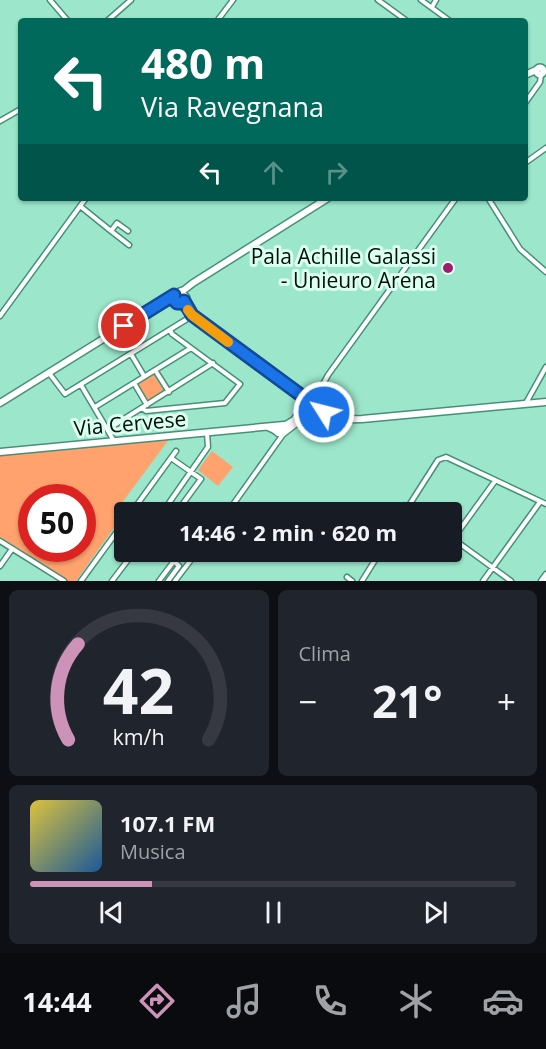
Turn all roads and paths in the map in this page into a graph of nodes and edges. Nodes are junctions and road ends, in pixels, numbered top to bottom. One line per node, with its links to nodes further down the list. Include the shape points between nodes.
1 (50, 0): 8 (street)
2 (131, 0): 9 (street)
3 (233, 0): 10 (street)
4 (378, 0): 11 (street)
5 (421, 0): 7 (street)
6 (436, 0): 7 (street)
7 (432, 7): 12 (street)
8 (65, 18)
9 (110, 18)
10 (220, 18)
11 (403, 18)
12 (445, 18)
13 (539, 72): 14 (street)
14 (528, 96)
15 (18, 110): 16 (street)
16 (0, 121)
17 (546, 148): 18 (street)
18 (528, 161)
19 (84, 201): 23 (street)
20 (323, 201): 28 (main road)
21 (454, 201): 42 (street)
22 (491, 201): 27 (street, via 520,249)
23 (80, 206): 24 (street); 32 (street)
24 (111, 231): 25 (street, via 117,223); 26 (street)
25 (128, 231)
26 (129, 245)
27 (546, 272)
28 (198, 280): 29 (main road); 30 (main road)
29 (176, 298): 30 (main road); 30 (main road, via 181,303); 31 (street); 39 (main road, via 164,300)
30 (185, 299): 31 (street)
31 (191, 315): 33 (street); 47 (street)
32 (0, 316)
33 (170, 330): 34 (street); 35 (street)
34 (191, 348): 36 (street); 38 (street)
35 (130, 354): 40 (street); 43 (street)
36 (213, 363): 44 (street); 52 (street, via 240,384 225,403 146,411)
37 (546, 367): 48 (street)
38 (155, 370): 40 (street); 44 (street)
39 (49, 372): 43 (street, via 63,394); 46 (main road)
40 (145, 377): 41 (street)
41 (134, 383): 49 (street); 51 (street)
42 (323, 383): 47 (street); 50 (street)
43 (81, 385): 51 (street)
44 (169, 392): 49 (street)
45 (546, 402): 48 (main road)
46 (0, 403)
47 (309, 404): 50 (main road); 54 (main road, via 305,416); 57 (main road)
48 (526, 404): 53 (main road)
49 (147, 405): 52 (street)
50 (322, 406): 53 (main road, via 329,414); 55 (main road)
51 (95, 407): 61 (street)
52 (142, 408): 56 (street)
53 (347, 419): 55 (main road)
54 (309, 420): 55 (main road); 60 (main road)
55 (319, 420)
56 (116, 424): 61 (street); 61 (street)
57 (284, 425): 58 (main road, Via Cervese); 60 (main road, via 279,429)
58 (263, 427): 59 (main road, Via Cervese); 60 (main road, Via Cervese)
59 (207, 433): 61 (main road, Via Cervese); 65 (street, via 208,447)
60 (282, 433): 70 (street)
61 (111, 436): 63 (main road, Via Cervese)
62 (176, 450): 64 (street)
63 (0, 452)
64 (171, 458): 65 (street); 67 (street)
65 (192, 472): 68 (street); 69 (street, via 201,479)
66 (495, 481): 71 (street, via 446,457 438,460); 72 (street); 74 (street)
67 (139, 502)
68 (170, 502)
69 (184, 502)
70 (235, 502)
71 (411, 502)
72 (540, 502): 73 (street); 84 (street)
73 (546, 504)
74 (462, 525)
75 (114, 536): 88 (street)
76 (0, 541): 78 (street)
77 (462, 545): 84 (street)
78 (12, 549): 82 (street); 87 (street)
79 (126, 562): 89 (street)
80 (186, 562): 83 (street)
81 (374, 562): 94 (street)
82 (0, 566)
83 (181, 567): 90 (street, via 174,561); 91 (street); 92 (street)
84 (492, 567): 95 (street); 96 (street)
85 (546, 574): 97 (street)
86 (347, 577): 93 (street)
87 (64, 581)
88 (81, 581)
89 (112, 581)
90 (159, 581)
91 (168, 581)
92 (175, 581)
93 (352, 581)
94 (362, 581)
95 (483, 581)
96 (511, 581)
97 (541, 581)

